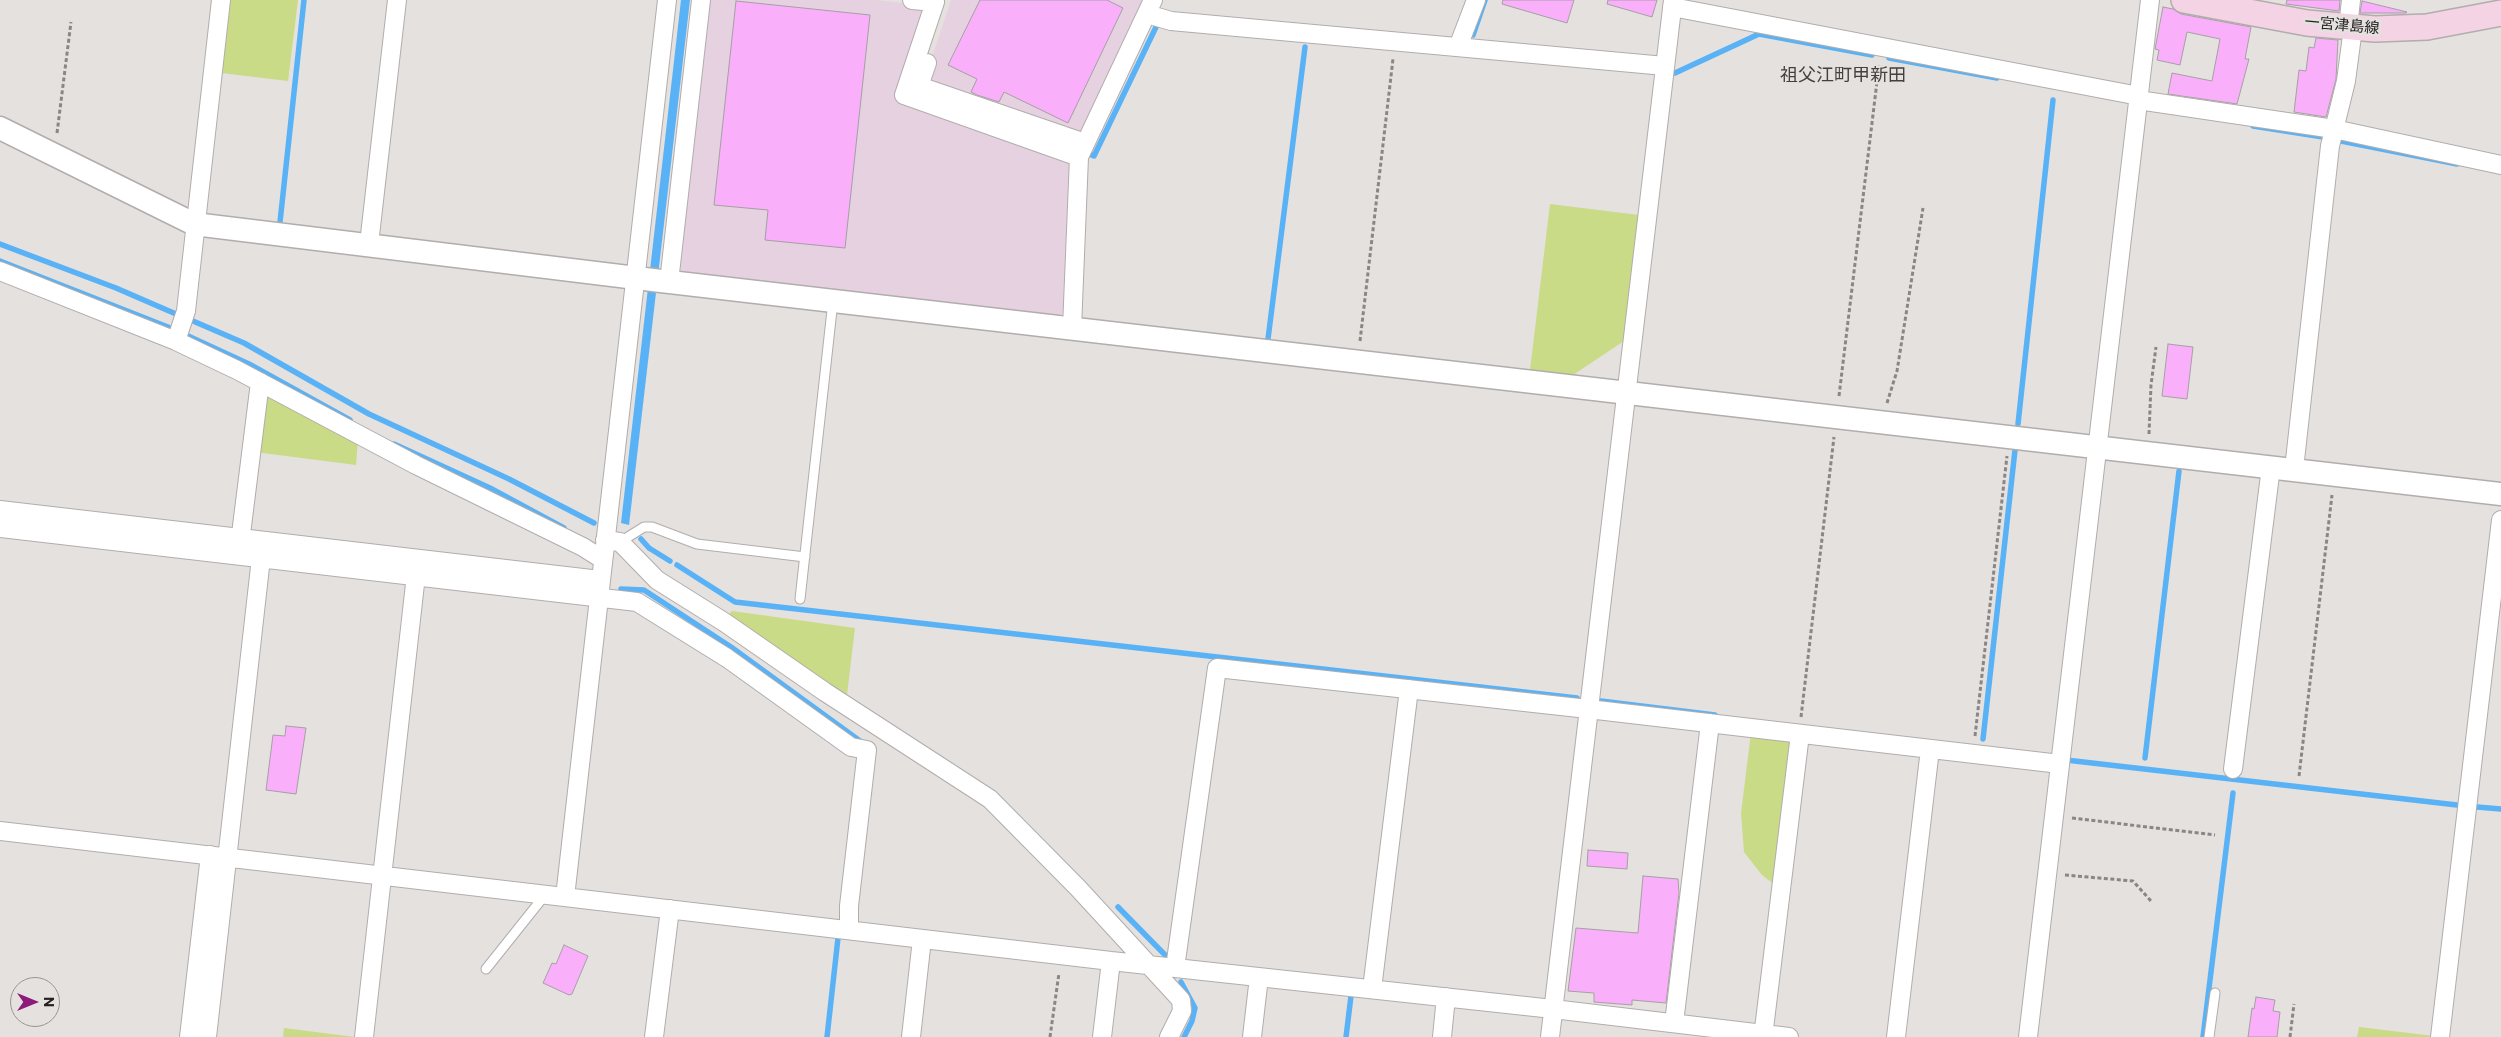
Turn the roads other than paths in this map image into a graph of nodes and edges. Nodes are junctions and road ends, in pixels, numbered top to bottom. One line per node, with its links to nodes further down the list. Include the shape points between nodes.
1 (221, 0): 22 (street)
2 (397, 0): 23 (street)
3 (668, 0): 25 (street)
4 (701, 0): 25 (street)
5 (912, 0): 20 (street, via 935,2 904,95)
6 (948, 0): 20 (street, via 920,86)
7 (1476, 0): 15 (street)
8 (2150, 0): 17 (street)
9 (2184, 0): 14 (main road, 一宮津島線)
10 (2351, 0): 14 (street)
11 (1672, 3): 16 (street); 17 (street)
12 (1150, 7): 15 (street, via 1171,21); 20 (street)
13 (2501, 13): 14 (main road, 一宮津島線, via 2427,27)
14 (2351, 28): 19 (street, via 2346,81)
15 (1458, 47): 16 (street)
16 (1665, 66): 30 (street)
17 (2138, 98): 19 (street); 31 (street)
18 (0, 128): 22 (street)
19 (2334, 129): 21 (street); 33 (street)
20 (1082, 150): 27 (street)
21 (2501, 165)
22 (194, 224): 23 (street); 28 (street, via 186,311)
23 (369, 244): 25 (street)
24 (0, 271): 28 (street)
25 (652, 280): 26 (street); 38 (street)
26 (833, 300): 27 (street); 40 (lane)
27 (1072, 328): 30 (street)
28 (176, 341): 29 (street)
29 (260, 382): 39 (street); 42 (street)
30 (1625, 392): 31 (street); 47 (street)
31 (2097, 446): 32 (street); 51 (street)
32 (2272, 467): 33 (street); 52 (street)
33 (2294, 469): 34 (street)
34 (2501, 494)
35 (0, 510): 39 (street)
36 (2501, 520): 86 (street)
37 (0, 528): 39 (street)
38 (612, 541): 40 (lane, via 644,527 652,527 697,544); 42 (street); 62 (street, via 656,580 990,799)
39 (239, 547): 41 (street); 44 (street)
40 (805, 557): 45 (lane)
41 (261, 558): 43 (street); 54 (street)
42 (602, 559): 44 (street)
43 (416, 575): 44 (street); 55 (street)
44 (599, 588): 57 (street); 59 (street, via 637,602 727,658 851,747 866,750)
45 (800, 599)
46 (1410, 689): 47 (street); 63 (street, via 1217,668); 66 (street)
47 (1588, 709): 48 (street); 69 (street)
48 (1710, 723): 49 (street); 70 (street)
49 (1800, 727): 50 (street); 71 (street)
50 (1930, 749): 51 (street); 83 (street)
51 (2060, 764): 84 (street)
52 (2233, 768)
53 (0, 831): 54 (street)
54 (219, 856): 55 (street); 72 (street); 73 (street)
55 (381, 875): 56 (street); 74 (street)
56 (545, 894): 57 (street); 64 (lane)
57 (565, 897): 58 (street)
58 (670, 909): 59 (street); 75 (street)
59 (849, 930): 60 (street)
60 (922, 939): 61 (street); 76 (street)
61 (1111, 961): 62 (street); 77 (street)
62 (1150, 965): 63 (street); 78 (street, via 1181,1000 1182,1011)
63 (1175, 968): 65 (street)
64 (486, 969)
65 (1260, 977): 66 (street); 79 (street)
66 (1372, 989): 68 (street)
67 (2215, 993): 85 (lane)
68 (1446, 997): 69 (street); 80 (street)
69 (1553, 1009): 70 (street); 81 (street)
70 (1674, 1023): 71 (street)
71 (1763, 1036): 82 (street)
72 (189, 1037)
73 (207, 1037)
74 (364, 1037)
75 (654, 1037)
76 (911, 1037)
77 (1102, 1037)
78 (1169, 1037)
79 (1252, 1037)
80 (1442, 1037)
81 (1550, 1037)
82 (1789, 1037)
83 (1896, 1037)
84 (2028, 1037)
85 (2209, 1037)
86 (2440, 1037)

